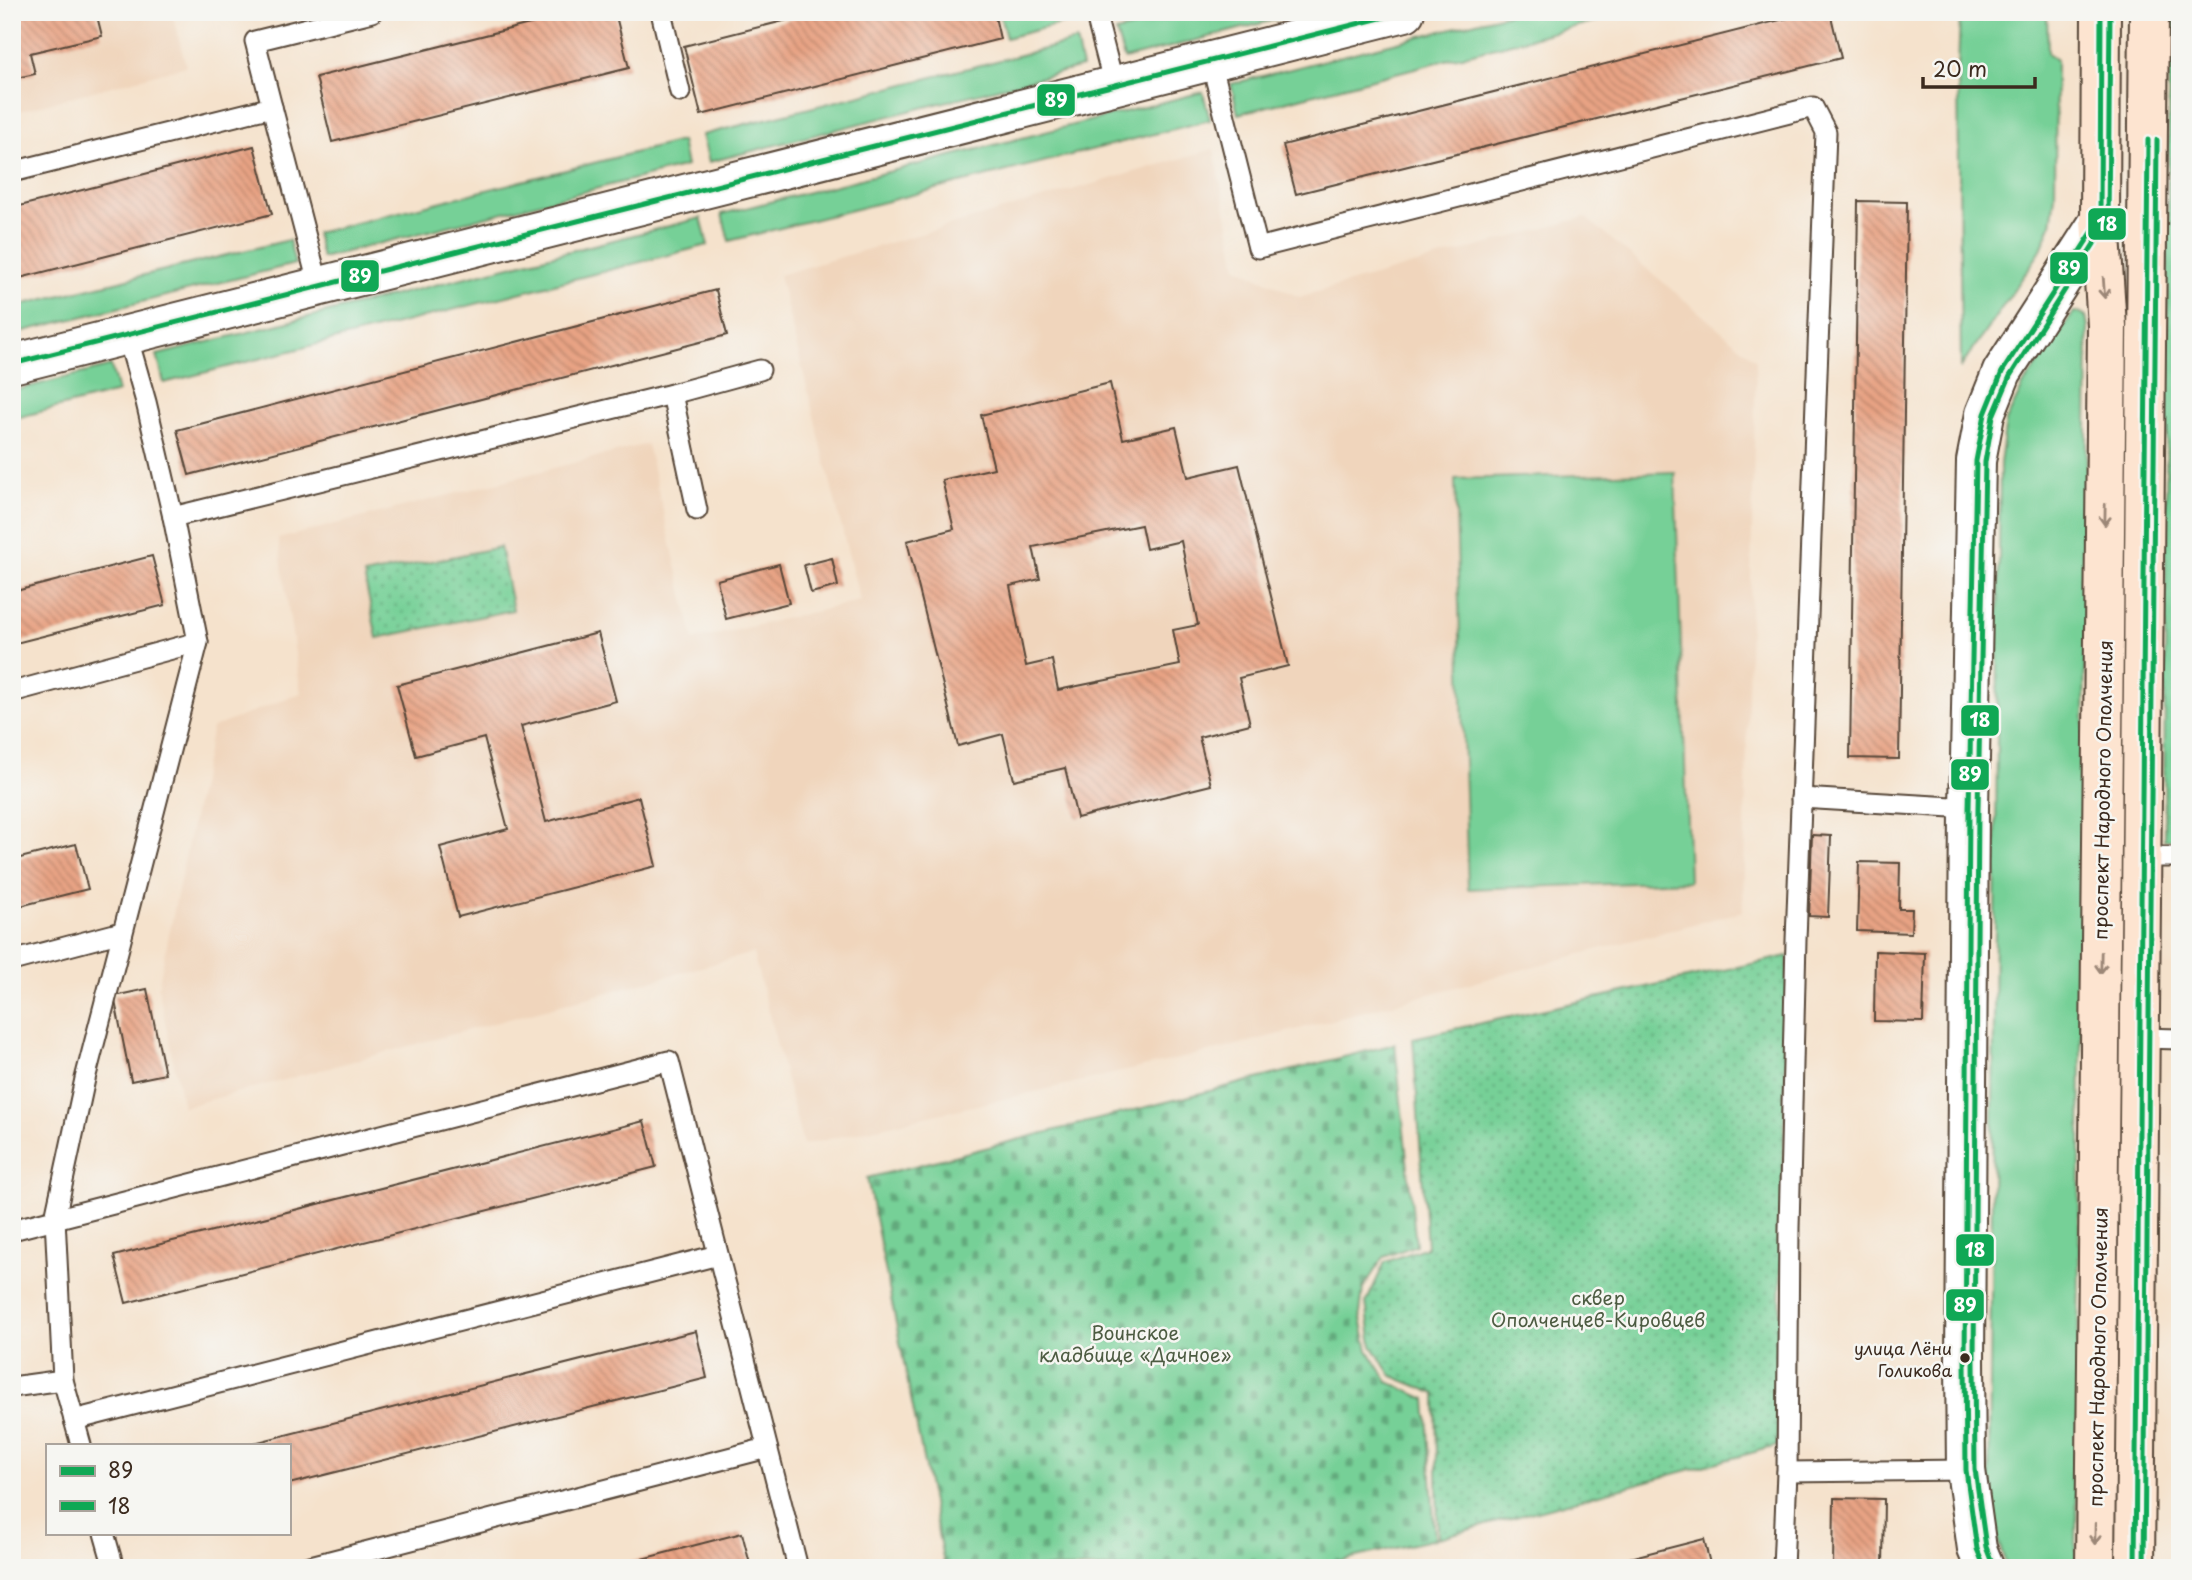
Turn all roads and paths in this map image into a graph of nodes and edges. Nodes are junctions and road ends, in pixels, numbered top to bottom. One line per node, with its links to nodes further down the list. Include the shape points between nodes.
1 (372, 12): 10 (lane, via 255,41)
2 (661, 12): 9 (lane)
3 (1095, 12): 8 (lane)
4 (1405, 12): 7 (street)
5 (2101, 12): 12 (main road, проспект Народного Ополчения)
6 (2149, 12): 24 (main road, проспект Народного Ополчения)
7 (1211, 61): 8 (street); 22 (lane, via 1258,248 1813,107 1826,132)
8 (1114, 85): 13 (street)
9 (680, 92)
10 (272, 107): 11 (lane); 13 (lane)
11 (12, 172)
12 (2100, 220): 23 (street, via 2002,372 1984,414 1976,461); 46 (main road, проспект Народного Ополчения, one-way to 46, via 2107,326)
13 (319, 287): 14 (street)
14 (127, 335): 15 (street); 19 (lane)
15 (12, 364)
16 (760, 370): 17 (lane)
17 (672, 394): 18 (lane); 19 (lane)
18 (697, 510)
19 (173, 517): 20 (lane)
20 (198, 642): 21 (lane); 26 (lane)
21 (12, 692)
22 (1801, 798): 23 (lane); 39 (lane)
23 (1969, 808): 38 (street)
24 (2141, 857): 25 (lane); 28 (main road, проспект Народного Ополчения)
25 (2180, 857)
26 (122, 932): 27 (lane); 30 (lane)
27 (12, 961)
28 (2140, 1038): 29 (lane); 47 (main road, проспект Народного Ополчения)
29 (2180, 1039)
30 (55, 1218): 31 (lane); 32 (lane, via 669,1061); 33 (lane)
31 (12, 1230)
32 (718, 1255): 35 (lane); 37 (lane)
33 (63, 1380): 34 (lane); 35 (lane)
34 (12, 1387)
35 (74, 1420): 36 (lane)
36 (81, 1444)
37 (767, 1448): 42 (lane); 43 (lane)
38 (1966, 1470): 39 (lane); 45 (street, via 1977,1549)
39 (1787, 1472): 44 (lane)
40 (104, 1534): 41 (lane)
41 (114, 1568)
42 (303, 1568)
43 (798, 1568)
44 (1783, 1568)
45 (1985, 1568)
46 (2095, 1568)
47 (2134, 1568)

